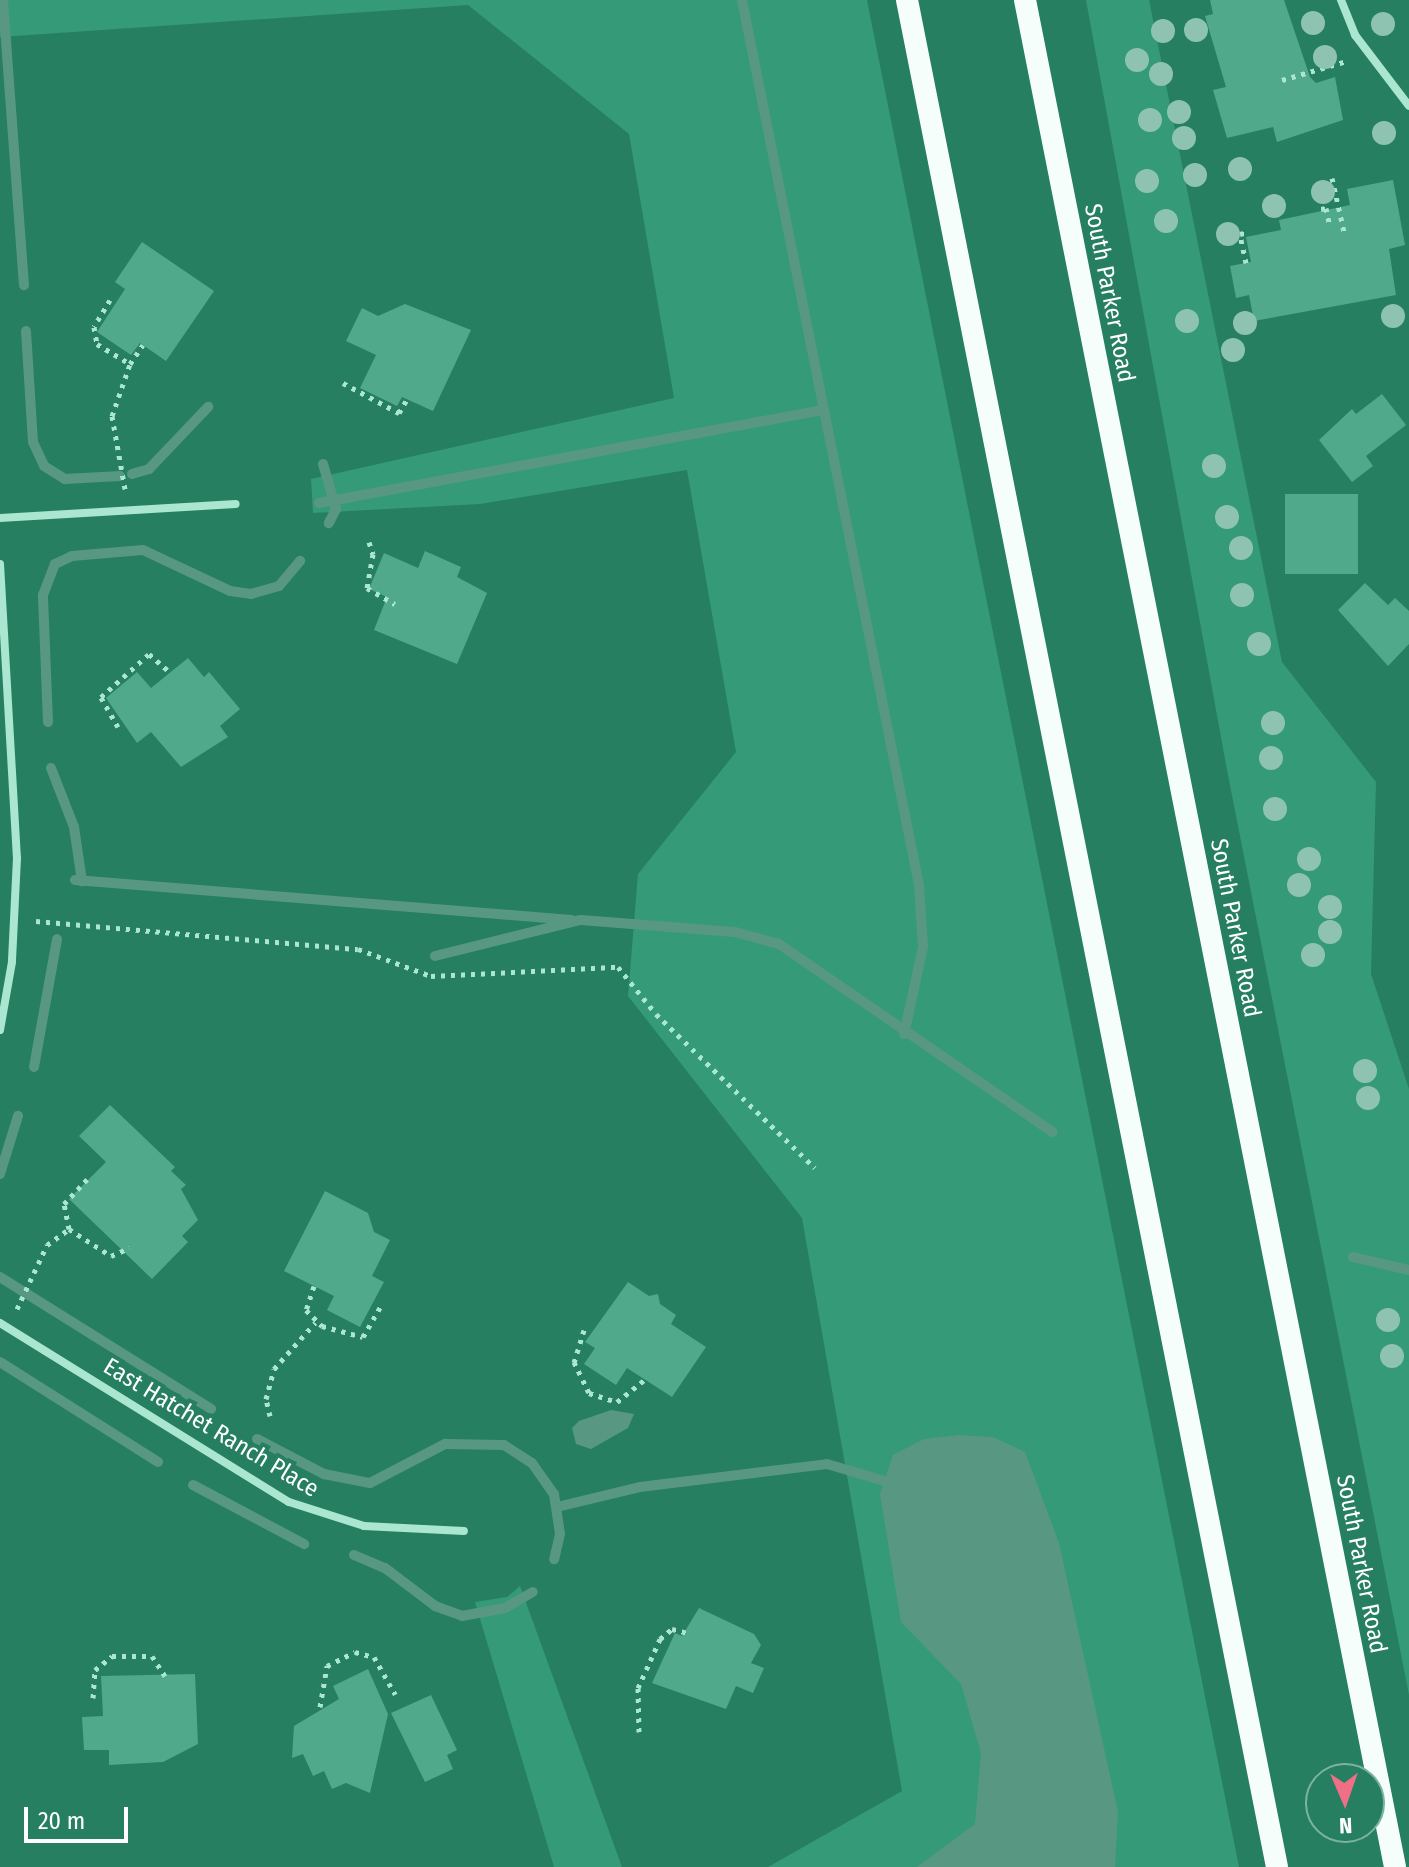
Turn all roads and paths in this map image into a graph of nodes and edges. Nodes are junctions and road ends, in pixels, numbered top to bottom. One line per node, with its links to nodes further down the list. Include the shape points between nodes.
1 (907, 0): 46 (highway)
2 (1025, 0): 47 (highway, South Parker Road)
3 (1341, 0): 6 (street, via 1355,35)
4 (1347, 61): 5 (path)
5 (1282, 80)
6 (1409, 106)
7 (1332, 178): 11 (path)
8 (1321, 209): 9 (path, via 1326,208)
9 (1330, 227)
10 (1248, 232): 12 (path, via 1240,234)
11 (1345, 236)
12 (1246, 263)
13 (110, 300): 15 (path, via 93,336)
14 (143, 345): 15 (path)
15 (130, 364): 19 (path, via 112,416)
16 (343, 383): 17 (path, via 399,413)
17 (407, 399)
18 (236, 504): 19 (street)
19 (127, 510): 20 (street)
20 (0, 518)
21 (369, 542): 23 (path, via 373,554 367,588)
22 (0, 564): 27 (street, via 17,858 12,962)
23 (395, 604)
24 (170, 672): 25 (path, via 149,654 101,697)
25 (118, 727)
26 (35, 921): 28 (path, via 358,949 431,976 618,967 656,1014)
27 (0, 1030)
28 (815, 1168)
29 (87, 1179): 30 (path, via 64,1204)
30 (69, 1229): 31 (path, via 111,1256); 35 (path, via 39,1258)
31 (129, 1248)
32 (314, 1286): 34 (path, via 306,1310)
33 (380, 1308): 34 (path, via 363,1337)
34 (315, 1323): 38 (path, via 302,1344 274,1369 266,1399)
35 (3, 1325): 39 (street, East Hatchet Ranch Place, via 289,1502 364,1526)
36 (584, 1330): 37 (path, via 574,1362 589,1393 617,1402)
37 (645, 1379)
38 (270, 1416)
39 (464, 1531)
40 (688, 1633): 45 (path, via 672,1629 660,1639 638,1688)
41 (165, 1676): 43 (path, via 152,1656 112,1656 95,1670)
42 (395, 1694): 44 (path, via 374,1657 355,1652 327,1666)
43 (93, 1698)
44 (320, 1707)
45 (639, 1732)
46 (1277, 1867)
47 (1395, 1867)

